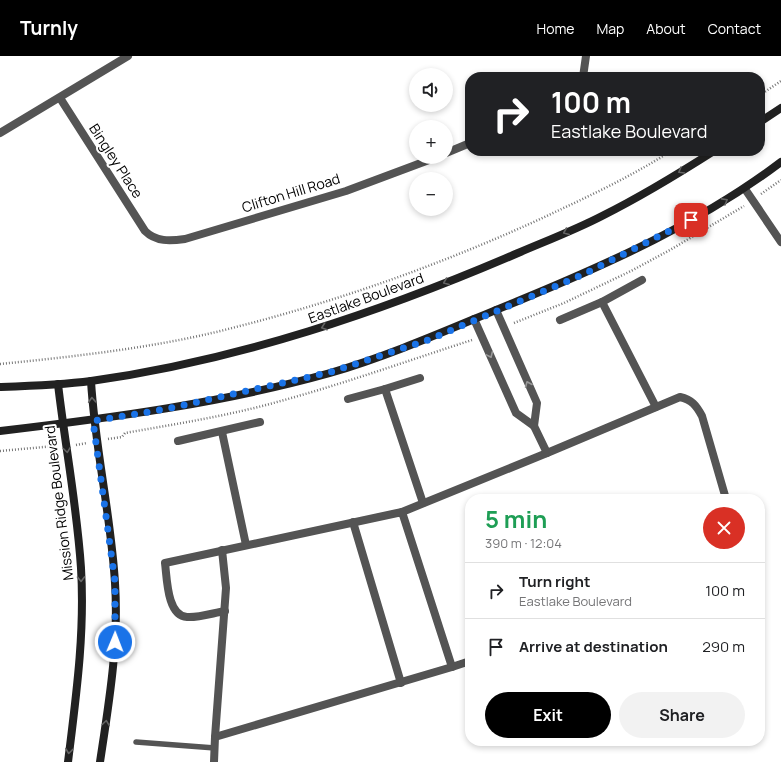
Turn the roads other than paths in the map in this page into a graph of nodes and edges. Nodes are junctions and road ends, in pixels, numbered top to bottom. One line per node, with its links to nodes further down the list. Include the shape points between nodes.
1 (128, 56): 4 (street)
2 (586, 56): 3 (street)
3 (584, 72)
4 (60, 98): 7 (street); 14 (street, Bingley Place)
5 (781, 108): 6 (main road)
6 (765, 119)
7 (0, 133)
8 (465, 145): 9 (street)
9 (453, 150)
10 (705, 156): 22 (main road, Eastlake Boulevard, one-way to 22, via 602,216 391,304 313,331 246,349)
11 (781, 162): 13 (main road)
12 (418, 164): 14 (street, Clifton Hill Road, via 346,191 185,239 167,240)
13 (745, 189): 15 (street); 18 (main road, one-way to 13, via 582,275 664,235)
14 (151, 237)
15 (781, 242)
16 (642, 280): 17 (street)
17 (602, 302): 20 (street); 27 (street)
18 (496, 310): 19 (main road); 31 (street, one-way to 18, via 537,403)
19 (474, 319): 28 (main road, via 428,340 331,372 166,409); 31 (street, one-way to 31, via 516,412)
20 (560, 320)
21 (420, 378): 25 (street)
22 (91, 381): 23 (main road, Eastlake Boulevard); 28 (main road, one-way to 22)
23 (58, 384): 24 (main road, Eastlake Boulevard); 30 (main road, Mission Ridge Boulevard)
24 (0, 387)
25 (385, 389): 26 (street); 37 (street)
26 (348, 399)
27 (656, 406): 35 (street); 36 (street, via 680,397 689,399 696,406 702,416)
28 (93, 421): 30 (main road); 50 (main road, one-way to 28, via 115,657 116,613 113,566)
29 (260, 422): 33 (street)
30 (63, 424): 32 (main road); 49 (main road, Mission Ridge Boulevard, one-way to 49, via 81,568 81,652)
31 (534, 426): 35 (street)
32 (0, 431)
33 (222, 432): 34 (street); 40 (street)
34 (178, 441)
35 (548, 453): 37 (street)
36 (725, 494)
37 (424, 503): 38 (street)
38 (402, 512): 39 (street); 44 (street)
39 (353, 522): 40 (street); 45 (street)
40 (246, 545): 41 (street)
41 (222, 550): 42 (street, via 226,588); 42 (street, via 165,563 171,603 175,611 186,617)
42 (224, 612): 46 (street)
43 (465, 663): 44 (street)
44 (452, 667): 45 (street)
45 (401, 682): 46 (street)
46 (215, 737): 48 (street)
47 (136, 742): 48 (lane)
48 (215, 748): 51 (street)
49 (68, 762)
50 (100, 762)
51 (214, 762)

